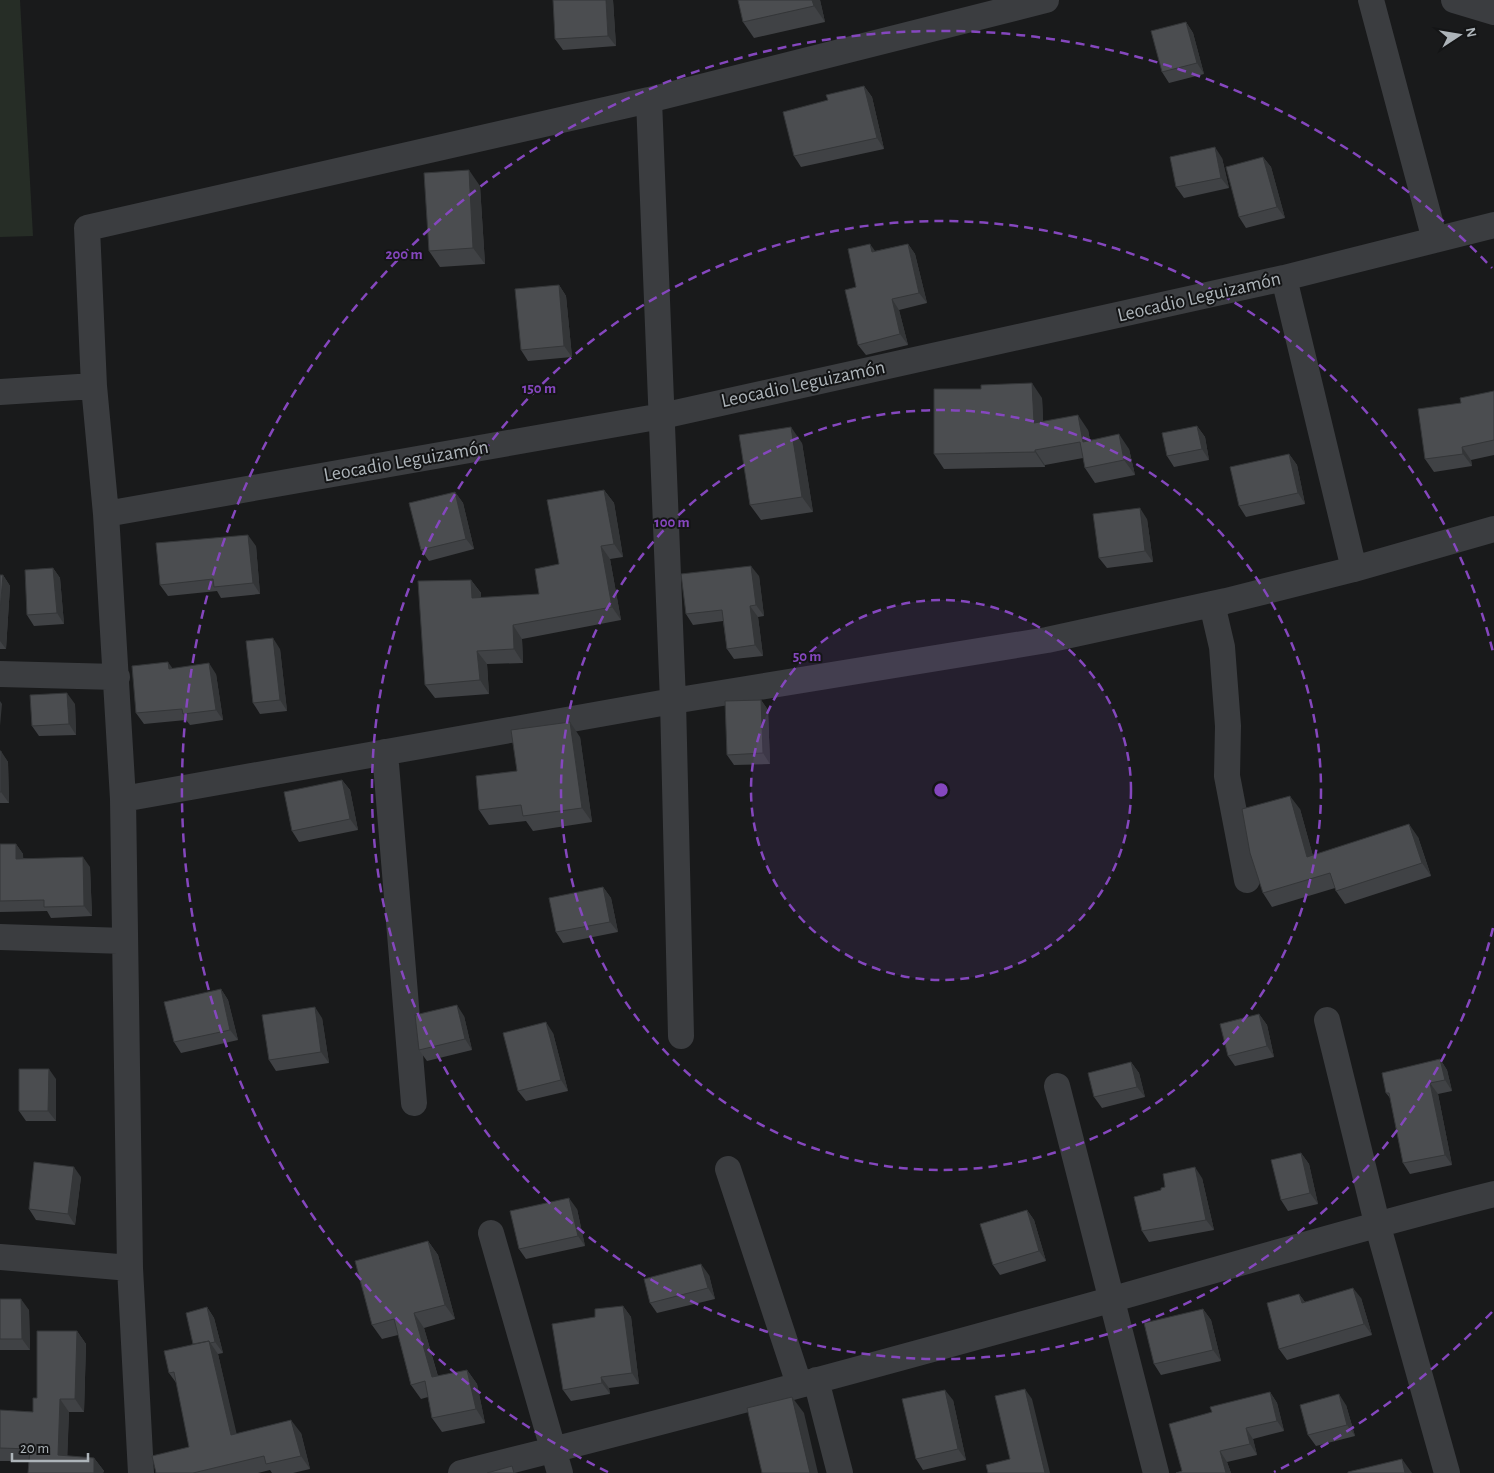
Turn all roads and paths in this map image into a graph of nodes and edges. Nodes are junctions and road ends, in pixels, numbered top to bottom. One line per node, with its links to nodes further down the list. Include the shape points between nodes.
1 (1046, 0): 5 (street)
2 (1372, 0): 7 (street)
3 (1454, 0): 4 (street)
4 (1494, 12)
5 (649, 100): 9 (street, via 86,228); 11 (street)
6 (1494, 225): 7 (street, Leocadio Leguizamón)
7 (1436, 240): 8 (street, Leocadio Leguizamón)
8 (1284, 278): 11 (street, Leocadio Leguizamón); 14 (street)
9 (94, 386): 10 (street); 12 (street)
10 (0, 392)
11 (662, 416): 12 (street, Leocadio Leguizamón); 18 (street)
12 (106, 514): 17 (street)
13 (1494, 529): 14 (street)
14 (1354, 569): 15 (street)
15 (1212, 604): 18 (street, via 1047,640); 21 (street, via 1222,647 1228,726 1227,776)
16 (0, 674): 17 (street)
17 (117, 676): 20 (street)
18 (673, 701): 19 (street); 25 (street)
19 (386, 752): 20 (street); 27 (street)
20 (123, 799): 23 (street)
21 (1247, 880)
22 (0, 937): 23 (street)
23 (125, 941): 33 (street)
24 (1327, 1020): 30 (street)
25 (681, 1036)
26 (1057, 1086): 34 (street)
27 (414, 1103)
28 (728, 1170): 35 (street)
29 (1494, 1194): 30 (street)
30 (1378, 1223): 34 (street); 41 (street)
31 (491, 1233): 36 (street)
32 (0, 1257): 33 (street)
33 (130, 1268): 37 (street)
34 (1112, 1299): 35 (street); 40 (street)
35 (807, 1382): 36 (street); 39 (street)
36 (557, 1462): 38 (street)
37 (142, 1473)
38 (461, 1473)
39 (840, 1473)
40 (1156, 1473)
41 (1447, 1473)

